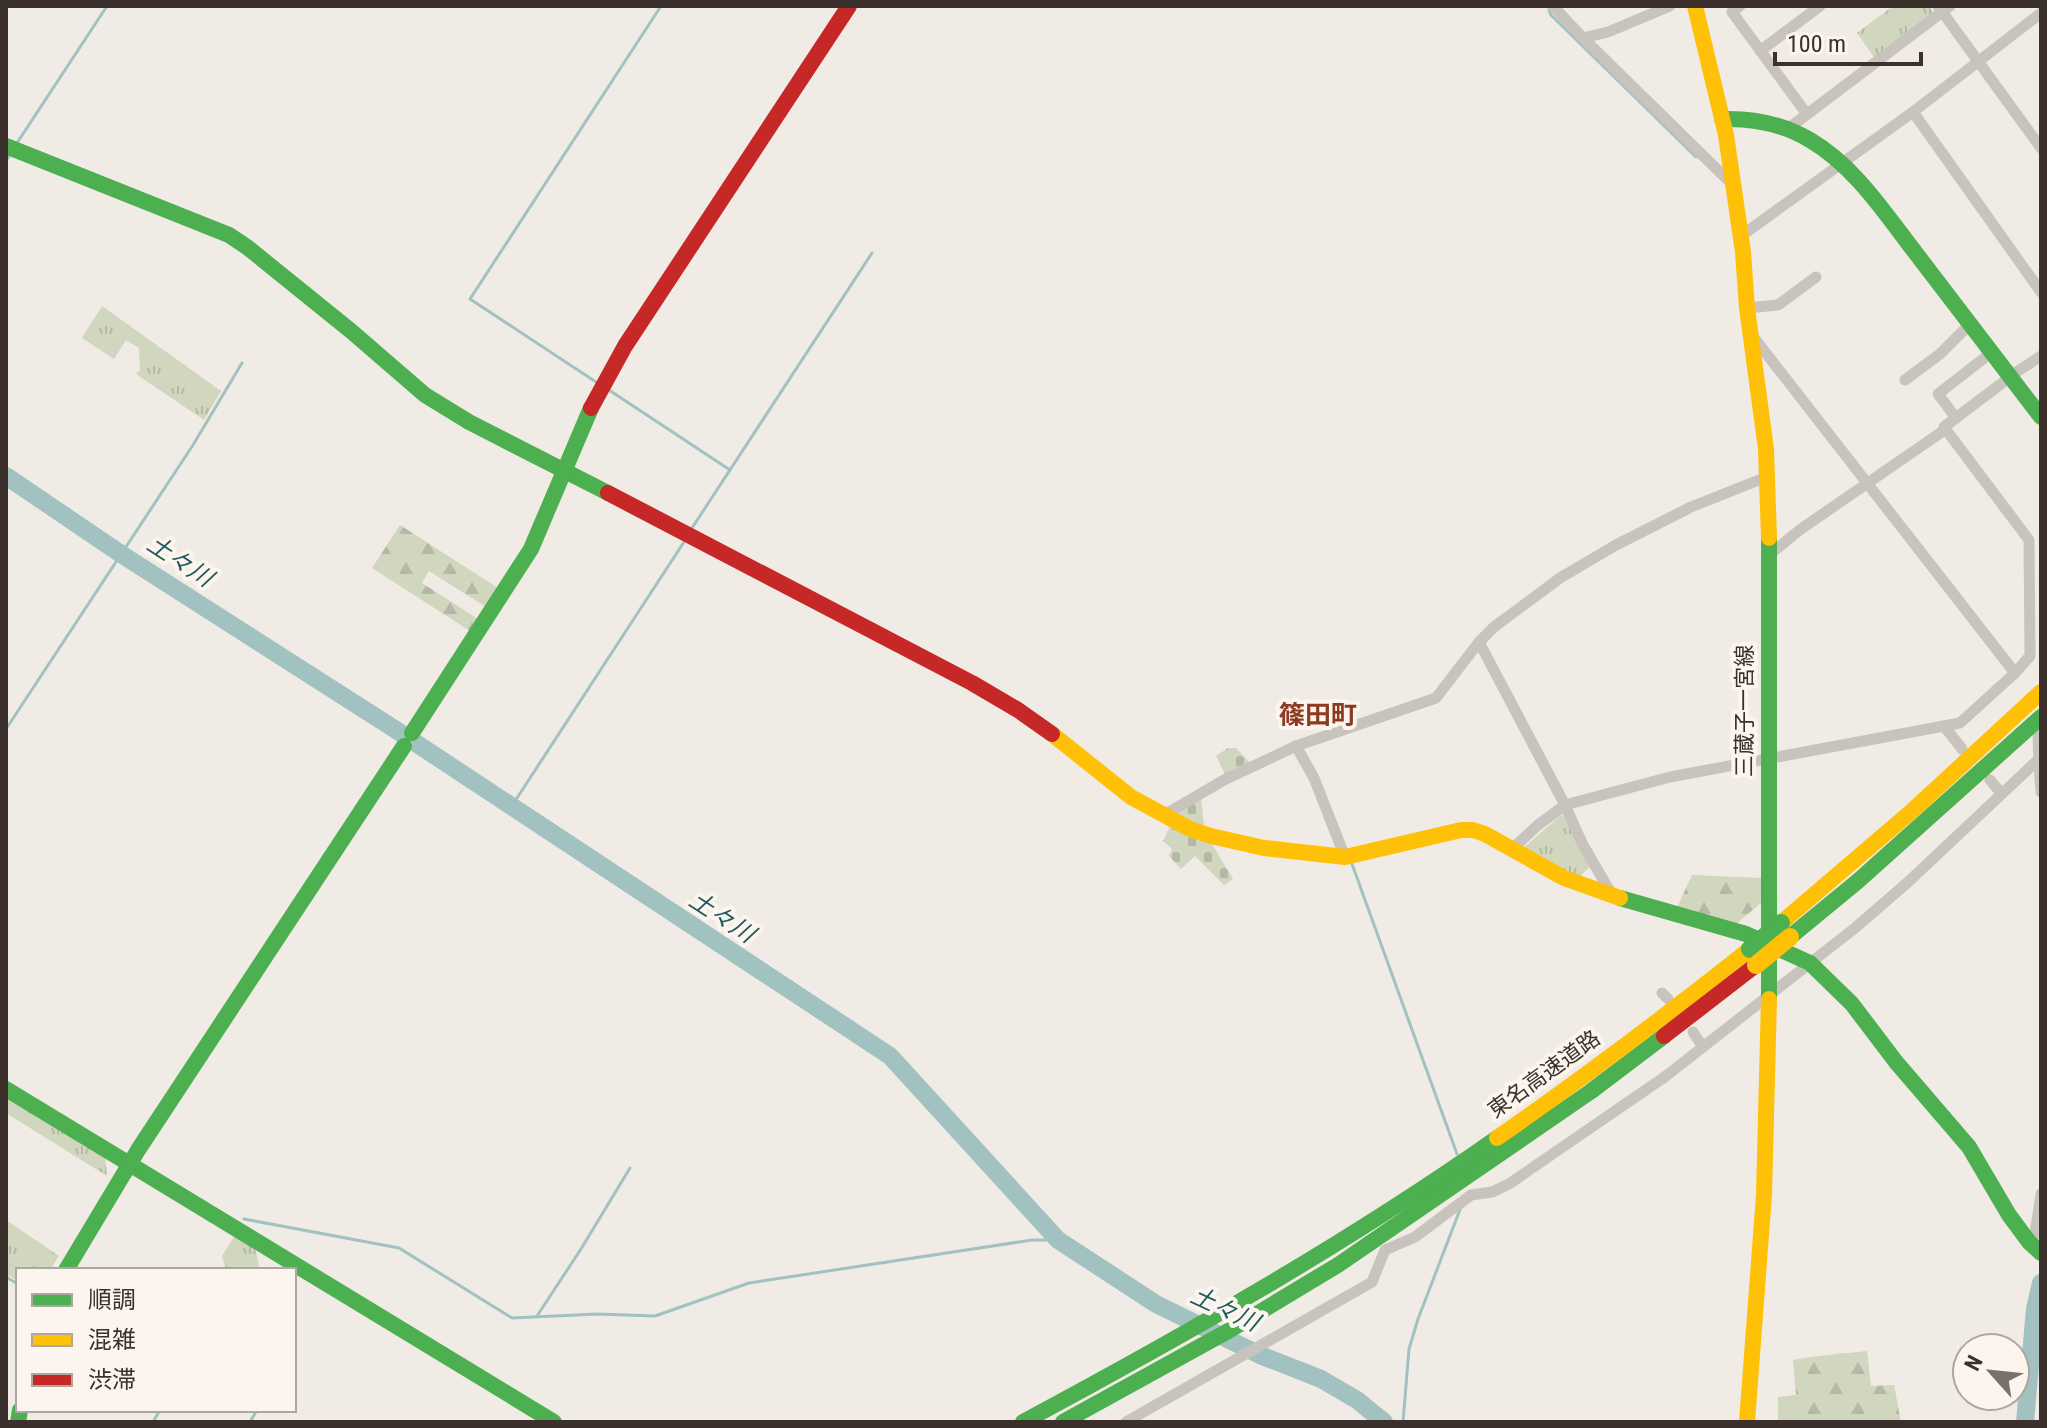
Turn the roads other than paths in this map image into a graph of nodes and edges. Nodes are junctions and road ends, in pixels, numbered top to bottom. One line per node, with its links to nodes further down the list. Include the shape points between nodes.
1 (849, 6): 33 (main road, via 625,346)
2 (1553, 6): 9 (street)
3 (1670, 6): 9 (street)
4 (1695, 6): 14 (main road, 三蔵子一宮線)
5 (1740, 6): 10 (street, via 1732,12)
6 (1820, 6): 10 (street)
7 (1943, 8): 11 (street); 13 (street)
8 (2041, 13): 11 (street)
9 (1583, 38): 19 (street)
10 (1760, 51): 13 (street)
11 (1979, 60): 12 (street); 17 (street)
12 (1913, 112): 18 (street); 22 (street)
13 (1806, 113): 15 (street)
14 (1722, 119): 15 (main road); 19 (main road, 三蔵子一宮線)
15 (1789, 128): 18 (main road)
16 (6, 146): 33 (main road, via 229,235 425,395)
17 (2041, 148)
18 (1842, 163): 20 (street); 24 (main road)
19 (1733, 185): 20 (main road, 三蔵子一宮線)
20 (1741, 236): 23 (main road, 三蔵子一宮線)
21 (1816, 277): 23 (street, via 1778,305)
22 (2041, 292)
23 (1747, 308): 25 (main road, 三蔵子一宮線)
24 (1970, 324): 26 (main road); 29 (street)
25 (1751, 333): 34 (main road, 三蔵子一宮線); 35 (street)
26 (1992, 352): 28 (main road); 31 (street, via 1938,394)
27 (2041, 356): 28 (street)
28 (2010, 377): 30 (main road); 31 (street)
29 (1905, 380)
30 (2041, 417)
31 (1956, 418): 32 (street)
32 (1946, 429): 35 (street); 38 (street, via 2029,540 2030,656)
33 (564, 471): 49 (main road, via 972,683 1029,717 1131,797); 59 (main road, via 515,576)
34 (1768, 479): 36 (main road, 三蔵子一宮線); 37 (street, via 1691,507 1616,545 1560,578)
35 (1869, 483): 36 (street); 38 (street)
36 (1769, 555): 43 (main road, 三蔵子一宮線)
37 (1479, 642): 41 (street, via 1436,698); 48 (street)
38 (2015, 673): 40 (street, via 1960,723)
39 (2038, 708): 44 (street); 53 (main road, 東名高速道路, bridge, via 1846,870)
40 (1944, 726): 42 (street); 43 (street)
41 (1296, 746): 49 (street); 51 (street)
42 (1962, 749)
43 (1769, 758): 48 (street); 53 (main road, 三蔵子一宮線)
44 (2040, 758): 46 (street); 47 (street)
45 (1990, 780): 47 (street)
46 (2041, 792)
47 (2001, 793): 54 (street, via 1907,883)
48 (1565, 805): 50 (street); 52 (street)
49 (1164, 815): 51 (main road, via 1211,836)
50 (1512, 849): 51 (main road, via 1485,834 1461,830); 52 (main road, via 1564,878)
51 (1345, 857)
52 (1613, 896): 53 (main road, via 1746,934)
53 (1758, 953): 54 (main road); 55 (main road, 三蔵子一宮線); 61 (main road, 東名高速道路, via 1619,1050 1472,1165)
54 (1810, 963): 55 (street); 62 (main road, via 1852,1004 1969,1147)
55 (1769, 996): 57 (street); 68 (main road, 三蔵子一宮線, via 1764,1195)
56 (1693, 1032): 57 (street)
57 (1703, 1047): 67 (street, via 1509,1184 1471,1195 1415,1237 1385,1250 1372,1282)
58 (6, 1089): 59 (main road)
59 (130, 1164): 63 (main road); 64 (main road)
60 (2041, 1194): 62 (street)
61 (1368, 1234): 65 (main road, 東名高速道路); 66 (main road, 東名高速道路, via 1230,1330)
62 (2036, 1249)
63 (67, 1268)
64 (554, 1422)
65 (1023, 1422)
66 (1063, 1422)
67 (1126, 1422)
68 (1747, 1422)

